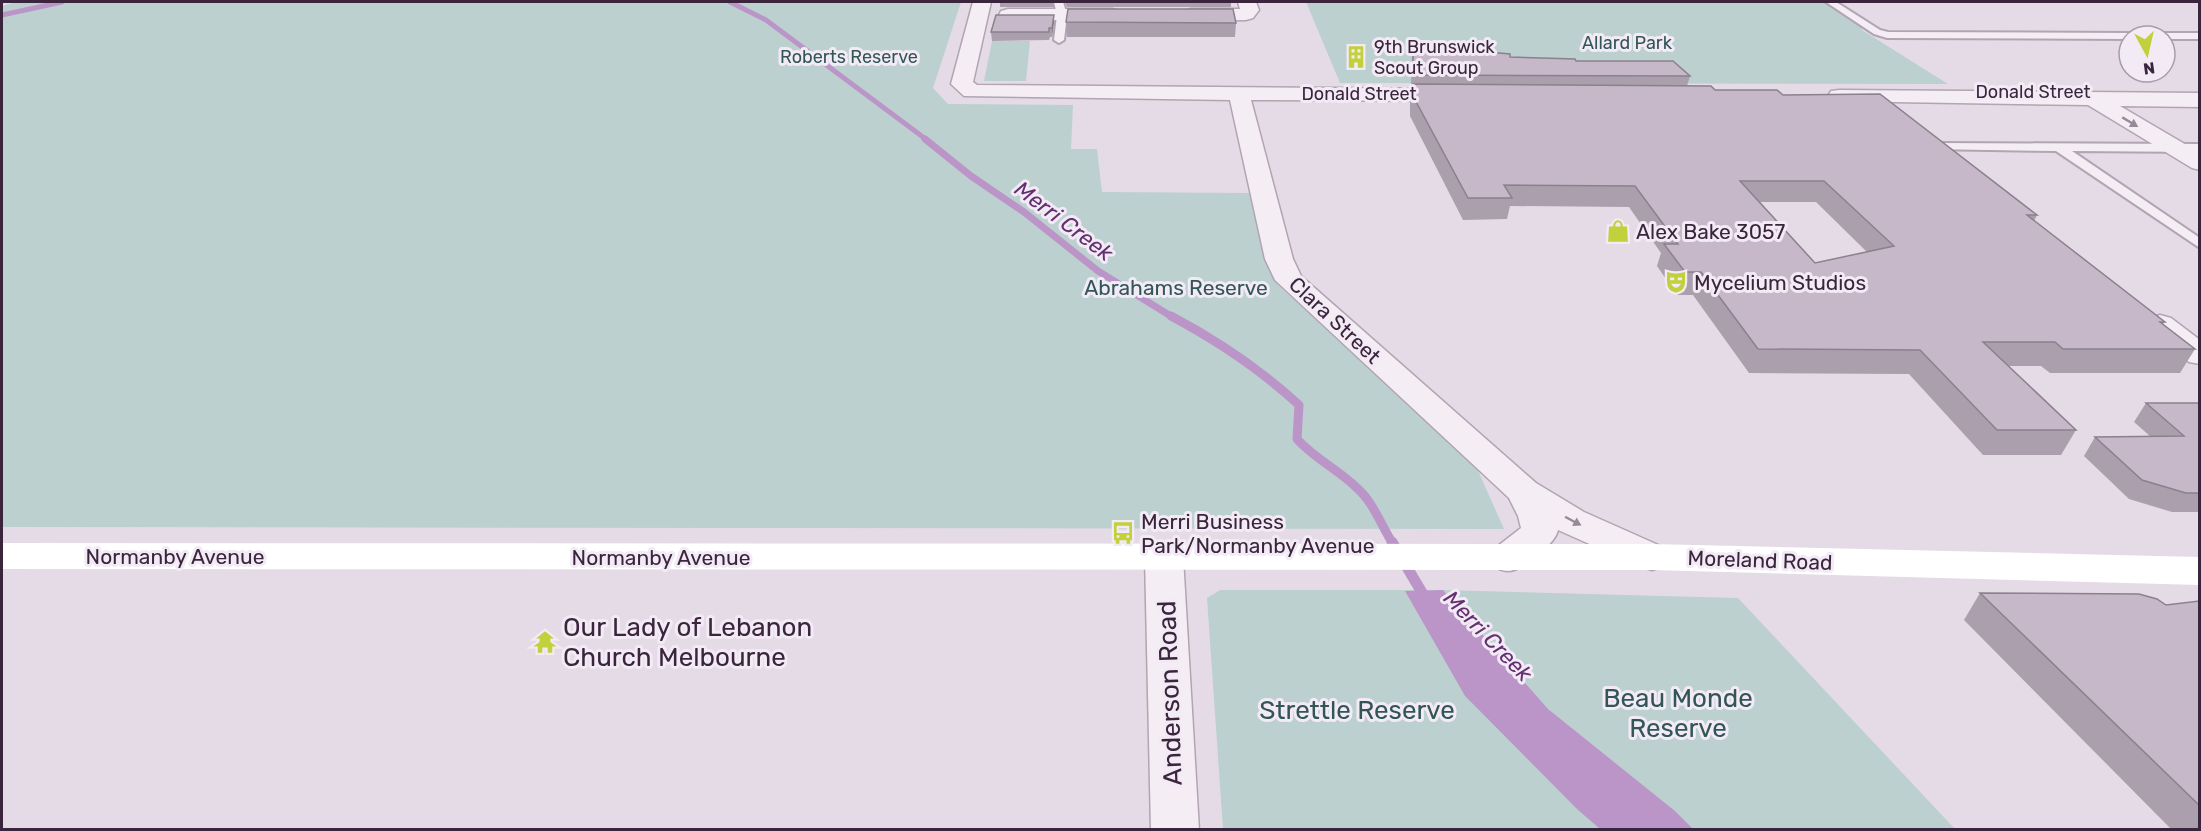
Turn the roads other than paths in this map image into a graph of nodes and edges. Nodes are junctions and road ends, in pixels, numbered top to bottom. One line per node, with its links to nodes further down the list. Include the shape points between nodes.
1 (1247, 2): 6 (street, via 1250,10 1246,14)
2 (1831, 2): 7 (lane, via 1887,35)
3 (981, 8): 4 (street); 12 (street, Donald Street, via 962,84 967,89 987,93)
4 (1060, 8): 5 (street); 10 (lane)
5 (1132, 15)
6 (1178, 15)
7 (2117, 36)
8 (2177, 36): 9 (lane)
9 (2199, 36)
10 (1059, 40)
11 (2199, 92): 16 (street, Donald Street)
12 (1239, 93): 13 (street, Donald Street); 27 (street, Clara Street, via 1284,273)
13 (1474, 95)
14 (1820, 96): 15 (street, Donald Street)
15 (1867, 96): 16 (street, Donald Street); 18 (street)
16 (2087, 96): 17 (street, Donald Street); 20 (street, one-way to 20)
17 (2199, 100)
18 (1914, 133): 19 (lane); 23 (street)
19 (2058, 147): 20 (lane); 24 (lane)
20 (2174, 148): 21 (lane); 22 (street)
21 (2199, 148)
22 (2199, 163)
23 (1968, 175)
24 (2199, 244)
25 (2137, 306): 26 (street)
26 (2199, 355)
27 (1522, 491): 30 (street, Clara Street, via 1536,513 1540,532); 31 (street, Clara Street, one-way to 31, via 1571,521)
28 (2, 556): 29 (main road, Normanby Avenue)
29 (1164, 557): 32 (main road, Normanby Avenue); 34 (street, Anderson Road)
30 (1497, 558): 31 (main road, Moreland Road); 32 (main road, Moreland Road)
31 (1652, 558): 33 (main road, Moreland Road)
32 (1321, 559)
33 (2199, 571)
34 (1175, 830)

